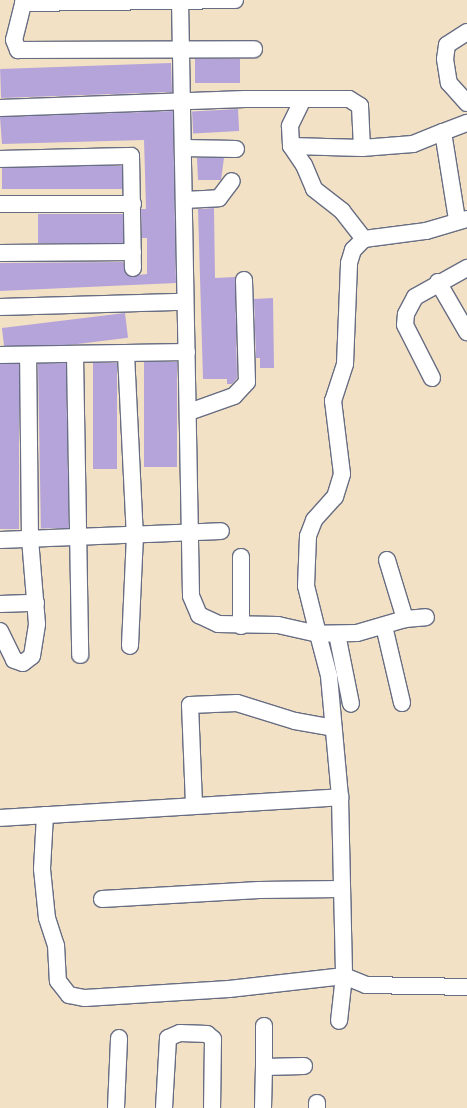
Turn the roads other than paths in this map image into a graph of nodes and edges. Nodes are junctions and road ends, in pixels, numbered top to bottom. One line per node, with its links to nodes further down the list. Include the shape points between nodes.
1 (180, 0): 2 (street); 3 (street); 6 (street)
2 (235, 0)
3 (23, 1): 6 (street, via 13,44 18,50)
4 (467, 32): 9 (street, via 447,45 446,59 449,82)
5 (254, 49): 6 (street)
6 (182, 50): 8 (street)
7 (302, 99): 8 (street); 13 (street, via 290,126); 15 (street, via 357,102 360,106)
8 (181, 102): 10 (street); 14 (street)
9 (467, 103)
10 (0, 108)
11 (467, 123): 12 (street)
12 (443, 132): 15 (street, via 413,144); 22 (street)
13 (291, 146): 15 (street); 23 (street, via 304,165 314,189 342,211)
14 (183, 148): 16 (street); 19 (street)
15 (362, 148)
16 (236, 149)
17 (0, 159): 21 (street, via 132,150)
18 (232, 181): 19 (street, via 219,198)
19 (184, 200): 30 (street)
20 (0, 204): 21 (street)
21 (133, 204): 24 (street)
22 (462, 219): 23 (street, via 426,231)
23 (364, 239): 55 (street, via 353,250 349,264 345,364 333,401 342,474 335,497 314,520 308,536 306,586)
24 (133, 252): 25 (street); 26 (street)
25 (0, 253)
26 (133, 268)
27 (467, 268): 29 (street)
28 (244, 280): 39 (street, via 247,382 234,396)
29 (438, 282): 32 (street); 38 (street, via 415,297 406,314 405,325)
30 (184, 302): 31 (street); 33 (street)
31 (0, 307)
32 (467, 332)
33 (187, 352): 34 (street); 39 (street)
34 (126, 354): 37 (street); 42 (street)
35 (0, 355): 36 (street)
36 (28, 356): 37 (street); 44 (street)
37 (75, 356): 43 (street)
38 (432, 378)
39 (189, 412): 41 (street)
40 (221, 531): 41 (street)
41 (191, 534): 42 (street); 52 (street, via 194,607 206,620)
42 (136, 535): 43 (street); 57 (street)
43 (78, 536): 44 (street); 58 (street)
44 (30, 539): 45 (street); 48 (street)
45 (0, 540)
46 (241, 557): 52 (street)
47 (388, 560): 51 (street)
48 (36, 603): 49 (street); 59 (street, via 35,652 23,663)
49 (0, 604)
50 (426, 617): 51 (street)
51 (405, 619): 53 (street)
52 (241, 626): 55 (street, via 278,625)
53 (384, 626): 56 (street); 60 (street)
54 (0, 631): 59 (street)
55 (318, 634): 56 (street); 62 (street, via 329,676)
56 (337, 634): 61 (street)
57 (130, 646)
58 (80, 655)
59 (5, 660)
60 (402, 703)
61 (351, 704)
62 (333, 728): 63 (street); 64 (street, via 295,721 237,703 190,705)
63 (340, 796): 64 (street); 67 (street)
64 (194, 804): 65 (street)
65 (45, 815): 66 (street); 69 (street, via 42,869 46,918 56,945 58,981 69,995 85,998 229,989)
66 (0, 818)
67 (340, 889): 68 (street, via 259,890); 69 (street)
68 (102, 899)
69 (344, 976): 70 (street, via 366,985); 71 (street)
70 (467, 987)
71 (339, 1021)
72 (264, 1026): 75 (street)
73 (119, 1038): 76 (street)
74 (304, 1066): 75 (street)
75 (264, 1067): 79 (street)
76 (116, 1108)
77 (164, 1108): 78 (street, via 168,1038 180,1033 207,1034 213,1039)
78 (212, 1108)
79 (264, 1108)

